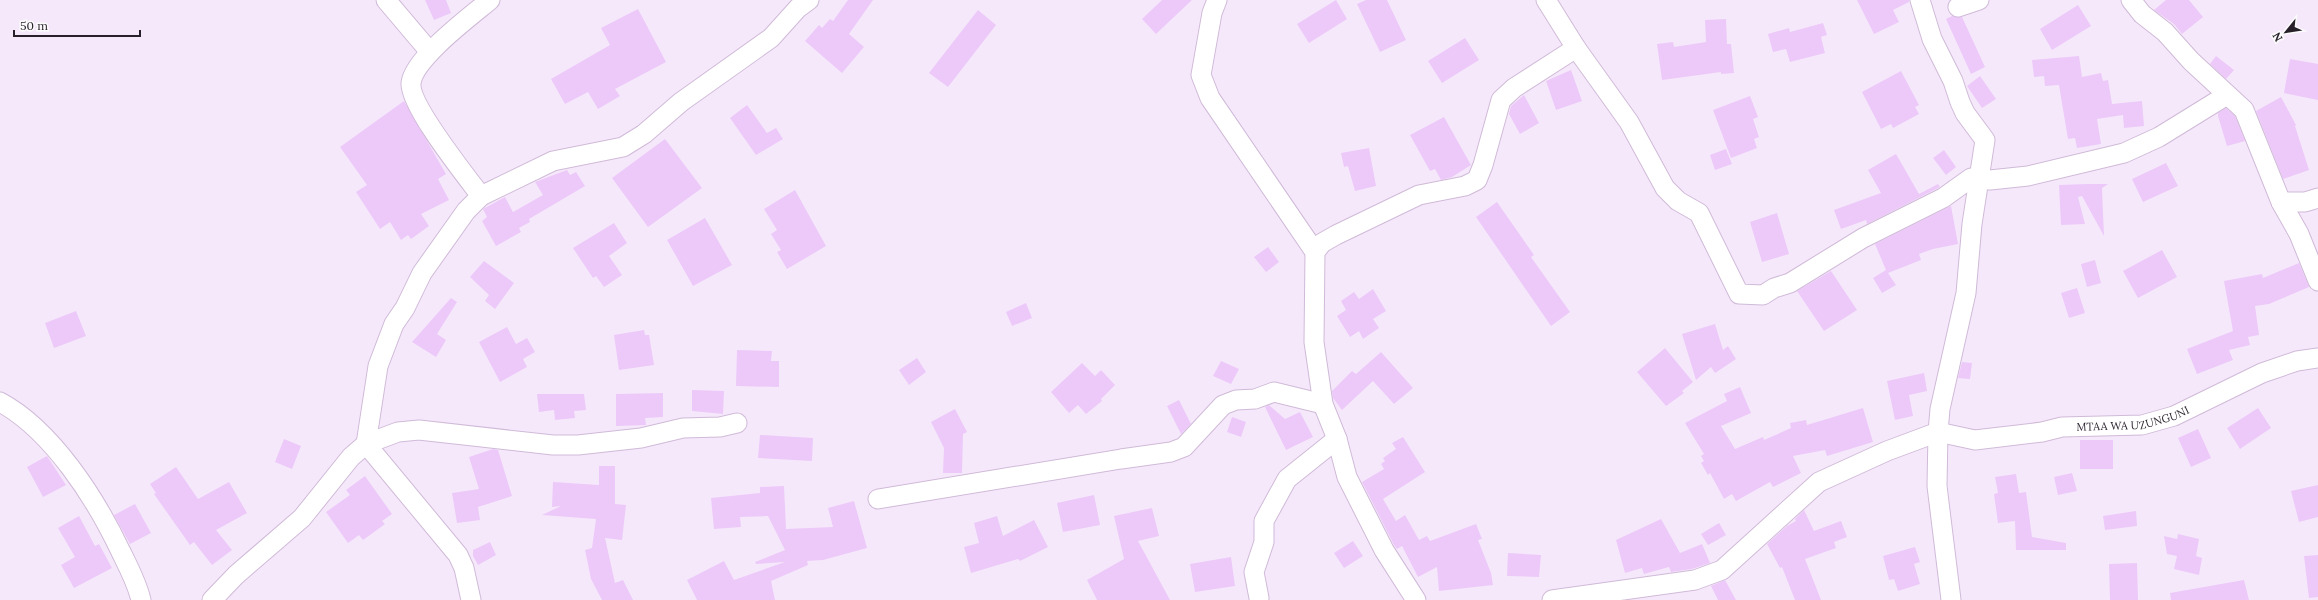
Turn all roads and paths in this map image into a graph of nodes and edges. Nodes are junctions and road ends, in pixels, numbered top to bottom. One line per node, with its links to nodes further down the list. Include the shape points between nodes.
1 (386, 0): 11 (street)
2 (490, 0): 11 (street)
3 (809, 0): 14 (street, via 798,8 771,38 622,148 553,161)
4 (1217, 0): 17 (street, via 1212,12 1201,75 1210,98)
5 (1546, 0): 10 (street)
6 (1920, 0): 13 (street, via 1937,52 1953,80 1965,113 1985,140)
7 (1978, 0): 9 (street)
8 (2131, 0): 12 (street, via 2142,14 2166,32 2191,61)
9 (1958, 6)
10 (1576, 48): 13 (street, via 1629,122 1665,188 1678,201 1699,213 1739,294 1763,295 1790,283 1863,238 1942,198 1972,178); 17 (street, via 1514,88 1501,100 1477,180 1465,186 1418,195 1336,235 1322,243)
11 (430, 52): 14 (street, via 413,75 411,84 415,99)
12 (2227, 95): 13 (street, via 2159,137 2124,153 2028,176 1990,180); 16 (street, via 2244,110)
13 (1980, 178): 23 (street, via 1972,224 1966,293 1940,409)
14 (481, 196): 25 (street, via 451,230 422,273 394,324 378,366)
15 (2318, 198): 16 (street, via 2305,202)
16 (2281, 202): 18 (street, via 2299,234)
17 (1315, 252): 21 (street, via 1314,342)
18 (2318, 281)
19 (2318, 358): 23 (street, MTAA WA UZUNGUNI, via 2297,361 2262,373 2174,416 2142,425 2062,427 1975,440)
20 (0, 402): 28 (street, via 14,409 56,450 88,492 116,541 138,587)
21 (1323, 404): 24 (street); 26 (street, via 1274,392 1255,399 1236,400 1223,405 1184,447 1171,452)
22 (737, 424): 25 (street, via 683,428 641,438 578,445 553,445 419,430 398,432)
23 (1938, 432): 32 (street, via 1887,451 1819,482 1722,570 1695,580); 33 (street, via 1937,486)
24 (1337, 438): 27 (street, via 1287,479 1264,521 1264,542 1254,572); 31 (street, via 1347,477 1384,550)
25 (366, 444): 29 (street, via 351,457 302,518 236,575); 30 (street, via 458,555 464,568)
26 (878, 499)
27 (1259, 598)
28 (140, 600)
29 (212, 600)
30 (471, 600)
31 (1416, 600)
32 (1552, 600)
33 (1951, 600)

